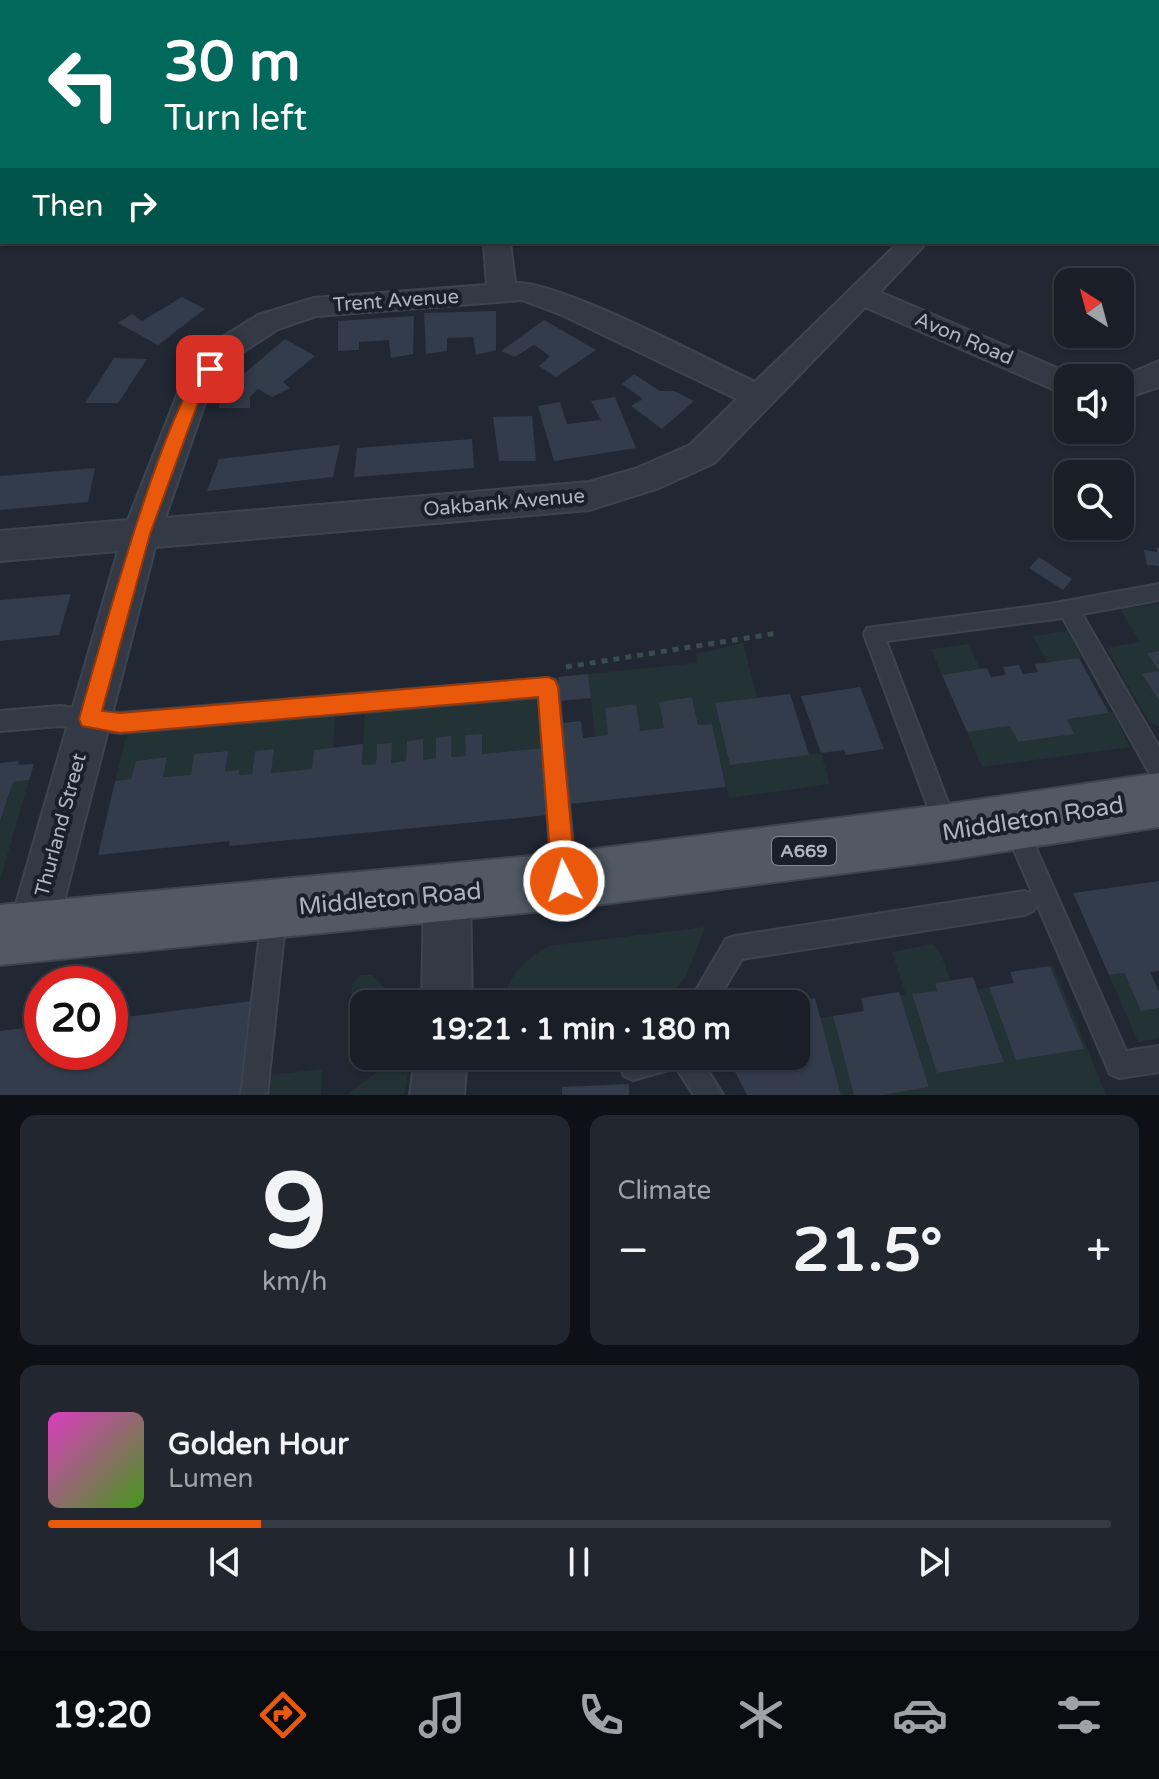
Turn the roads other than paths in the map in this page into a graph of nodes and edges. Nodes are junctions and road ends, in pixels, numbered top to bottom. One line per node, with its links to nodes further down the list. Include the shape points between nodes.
1 (497, 244): 3 (street)
2 (912, 244): 4 (street, Oakbank Avenue)
3 (502, 293): 8 (street, Trent Avenue, via 524,291 572,308); 9 (street, Trent Avenue, via 314,307 268,322 224,350 195,388)
4 (861, 295): 6 (street, Avon Road); 8 (street, Oakbank Avenue)
5 (1159, 372): 7 (street)
6 (1054, 377)
7 (1134, 384)
8 (760, 397): 9 (street, Oakbank Avenue, via 702,454 637,484 589,496)
9 (141, 534): 10 (street, Oakbank Avenue); 13 (street, Thurland Street)
10 (0, 546)
11 (1159, 592): 12 (lane)
12 (1069, 610): 15 (lane); 18 (lane, via 874,634)
13 (90, 719): 14 (lane); 19 (lane, via 120,723 548,687); 23 (street, Thurland Street)
14 (0, 721)
15 (1159, 768)
16 (1159, 800): 17 (main road, Middleton Road / A669)
17 (1013, 822): 18 (main road, Middleton Road / A669); 26 (lane, via 1119,1065)
18 (948, 832): 19 (main road, Middleton Road / A669)
19 (564, 881): 20 (main road, Middleton Road / A669)
20 (447, 894): 22 (main road, Middleton Road / A669); 24 (street)
21 (1025, 903): 25 (lane, via 735,948)
22 (275, 910): 23 (main road, Middleton Road / A669); 29 (lane)
23 (16, 934)
24 (447, 990)
25 (710, 990)
26 (1159, 1059)
27 (440, 1070): 30 (street)
28 (693, 1070): 31 (lane)
29 (254, 1095)
30 (437, 1095)
31 (710, 1095)

